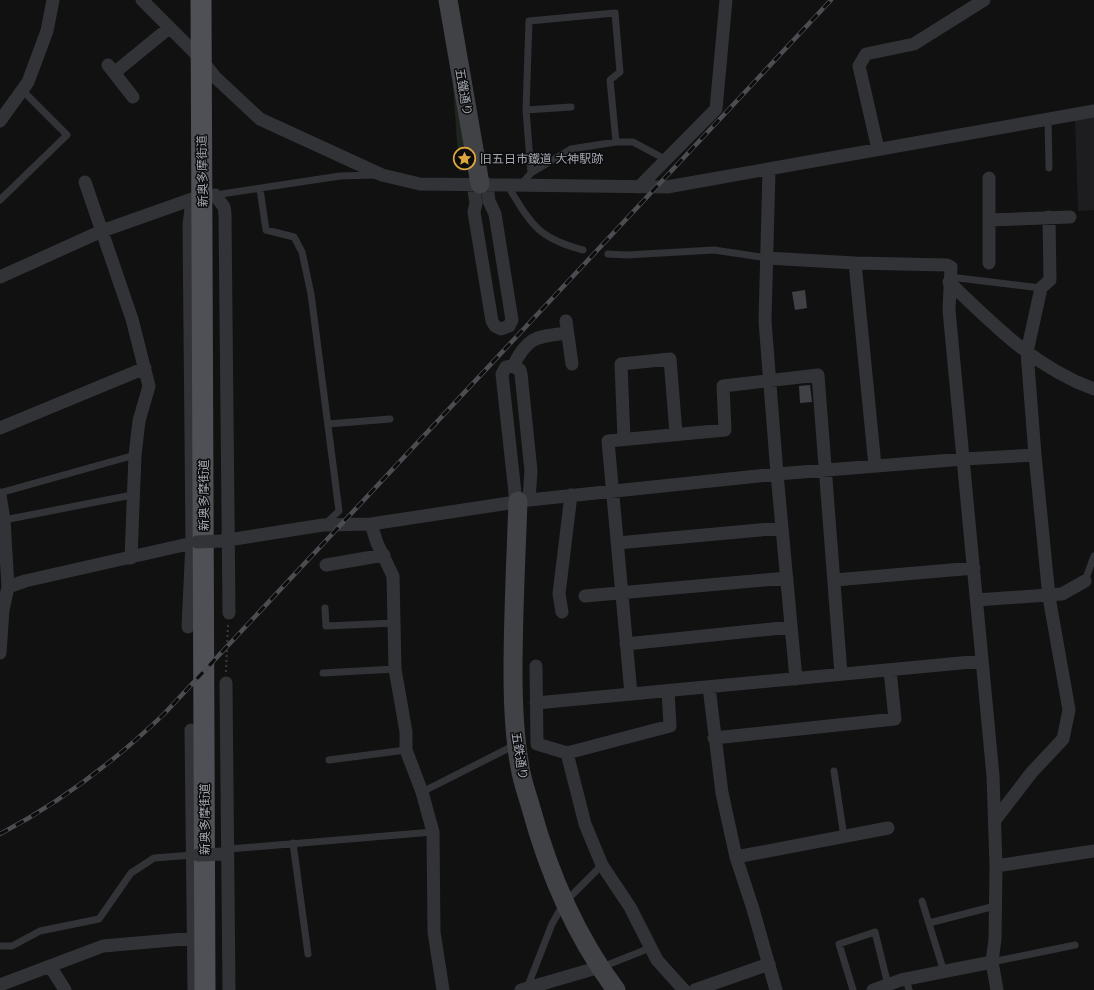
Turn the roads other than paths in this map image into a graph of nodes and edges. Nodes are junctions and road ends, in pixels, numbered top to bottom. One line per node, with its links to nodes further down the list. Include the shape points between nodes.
1 (53, 0): 11 (street, via 47,31 28,82)
2 (142, 0): 8 (street)
3 (201, 0): 9 (main road, 新奥多摩街道)
4 (216, 0): 10 (main road, 新奥多摩街道)
5 (448, 0): 27 (street, 五鐵通り)
6 (726, 0): 20 (street, via 716,109)
7 (976, 2): 19 (street, via 914,44 866,54 859,66)
8 (169, 28): 9 (street); 12 (street, via 111,69)
9 (201, 59): 10 (street); 31 (main road, 新奥多摩街道)
10 (215, 77): 24 (street, via 260,118); 31 (main road, 新奥多摩街道)
11 (22, 90): 17 (street); 32 (lane, via 67,135)
12 (133, 97)
13 (571, 107): 14 (lane)
14 (526, 110): 18 (lane, via 529,21 615,13 620,72 610,80); 23 (lane)
15 (1094, 111): 16 (street)
16 (1048, 119): 19 (street); 21 (lane)
17 (0, 121)
18 (616, 142): 20 (lane, via 632,142); 23 (lane, via 571,149)
19 (878, 149): 22 (street)
20 (665, 159): 29 (street)
21 (1049, 168)
22 (769, 170): 29 (street, via 667,187); 39 (street)
23 (531, 173): 28 (lane)
24 (382, 175): 27 (street, via 420,184); 30 (lane, via 340,176)
25 (989, 178): 35 (street)
26 (85, 182): 36 (street)
27 (480, 184): 27 (street, via 495,214 512,320 509,326 501,329 492,322 474,212); 28 (street)
28 (514, 186): 29 (street); 37 (lane, via 530,220 540,232 560,244)
29 (639, 187)
30 (260, 189): 31 (lane); 52 (lane, via 266,230 294,237 302,252 318,343)
31 (203, 197): 36 (street); 71 (street, via 224,206 225,214); 72 (street, via 188,224); 147 (main road, 新奥多摩街道); 148 (main road, 新奥多摩街道)
32 (0, 200)
33 (1049, 217): 34 (street); 35 (street); 44 (street, via 1050,280)
34 (1070, 217)
35 (989, 220): 41 (street)
36 (102, 231): 42 (street); 48 (street, via 132,319)
37 (583, 250)
38 (608, 254): 39 (lane, via 714,250)
39 (767, 258): 40 (street); 49 (street, via 765,321)
40 (855, 263): 43 (street, via 947,265 952,270); 59 (street)
41 (989, 263)
42 (0, 277)
43 (949, 280): 44 (lane); 45 (street, via 1005,336); 58 (street, via 956,399)
44 (1041, 288): 45 (street)
45 (1027, 352): 50 (street, via 1067,378); 57 (street)
46 (572, 364): 47 (street, via 567,327 529,342)
47 (513, 366): 66 (street, via 520,370 521,374 531,471); 66 (street, via 506,367 502,374)
48 (145, 368): 53 (street); 56 (street, via 149,386 139,420)
49 (769, 381): 54 (street, via 722,386 725,430); 60 (street, via 818,375); 61 (street)
50 (1094, 389)
51 (390, 419): 52 (lane)
52 (328, 424): 69 (lane, via 339,512)
53 (0, 428)
54 (676, 433): 55 (street); 55 (street, via 670,359 663,359 621,364)
55 (624, 439): 62 (street, via 608,441)
56 (135, 455): 63 (lane); 64 (street)
57 (1035, 456): 58 (street); 85 (street)
58 (964, 459): 59 (street); 78 (street)
59 (875, 466): 60 (street)
60 (826, 470): 61 (street); 80 (street)
61 (777, 474): 62 (street); 70 (street)
62 (612, 491): 65 (street); 73 (street)
63 (0, 494): 67 (street)
64 (132, 495): 67 (lane); 76 (street)
65 (571, 495): 66 (street); 89 (street, via 559,594)
66 (521, 501): 68 (street); 110 (street, 五鉄通り, via 513,630)
67 (4, 520): 82 (street)
68 (371, 524): 69 (street); 74 (street)
69 (323, 525): 71 (street)
70 (782, 528): 73 (street); 79 (street)
71 (225, 541): 72 (street, bridge); 90 (street)
72 (195, 542): 76 (street); 92 (street)
73 (617, 543): 83 (street)
74 (384, 555): 77 (street); 91 (street, via 393,576)
75 (1094, 556): 81 (lane)
76 (130, 558): 82 (street)
77 (326, 565)
78 (974, 568): 80 (street); 86 (street)
79 (787, 578): 83 (street); 93 (street)
80 (834, 580): 101 (street)
81 (1085, 581): 85 (street, via 1062,594)
82 (8, 587): 88 (street)
83 (622, 593): 84 (street); 94 (street)
84 (585, 596)
85 (1049, 597): 86 (street); 116 (street, via 1069,710 1063,739 1032,772)
86 (977, 600): 96 (street)
87 (325, 608): 91 (lane, via 326,626)
88 (2, 611): 95 (street)
89 (562, 612)
90 (229, 613)
91 (394, 623): 98 (street)
92 (188, 626)
93 (791, 627): 94 (street); 102 (street)
94 (626, 644): 106 (street)
95 (0, 653)
96 (982, 661): 99 (street); 116 (street)
97 (536, 666): 107 (street)
98 (395, 668): 100 (lane); 111 (street, via 406,732)
99 (890, 670): 101 (street); 109 (street, via 895,720)
100 (323, 673)
101 (841, 674): 102 (street)
102 (796, 679): 104 (street)
103 (226, 683): 122 (street)
104 (709, 687): 105 (street); 109 (street)
105 (668, 691): 106 (street); 112 (street, via 670,726)
106 (631, 694): 107 (street)
107 (536, 703): 112 (street, via 537,744)
108 (191, 730): 123 (street)
109 (714, 738): 124 (street, via 722,793)
110 (517, 745): 115 (lane); 128 (street, 五鉄通り, via 520,768 542,850)
111 (406, 750): 113 (lane); 115 (street)
112 (566, 753): 125 (street, via 585,824)
113 (329, 760)
114 (834, 771): 119 (lane)
115 (422, 792): 118 (street)
116 (995, 820): 126 (street)
117 (888, 828): 119 (street)
118 (433, 832): 120 (lane); 150 (street, via 434,932)
119 (844, 838): 124 (street)
120 (293, 843): 122 (lane); 135 (lane)
121 (1094, 851): 126 (street)
122 (227, 853): 123 (street, bridge); 149 (street)
123 (196, 855): 131 (street); 132 (lane, via 154,858 131,873 99,919 40,931 12,946)
124 (736, 857): 137 (street)
125 (602, 865): 128 (lane); 134 (street, via 630,907)
126 (996, 866): 129 (street)
127 (922, 901): 130 (lane)
128 (564, 903): 139 (street, 五鉄通り); 144 (lane, via 552,924)
129 (995, 906): 130 (lane); 136 (street)
130 (929, 923): 140 (lane)
131 (195, 938): 138 (street, via 103,946); 146 (street)
132 (0, 946)
133 (1075, 946): 136 (lane)
134 (650, 948): 139 (lane); 152 (street, via 657,960)
135 (308, 954)
136 (992, 962): 140 (street); 157 (street)
137 (769, 964): 153 (street); 154 (street)
138 (50, 966): 141 (street); 145 (street)
139 (600, 968): 144 (street); 151 (street, 五鉄通り)
140 (944, 972): 143 (street)
141 (0, 985)
142 (888, 985): 143 (street); 155 (lane, via 874,932 839,944); 156 (street)
143 (908, 985)
144 (524, 989)
145 (65, 990)
146 (194, 990)
147 (205, 990)
148 (217, 990)
149 (229, 990)
150 (443, 990)
151 (616, 990)
152 (684, 990)
153 (695, 990)
154 (776, 990)
155 (854, 990)
156 (873, 990)
157 (997, 990)

